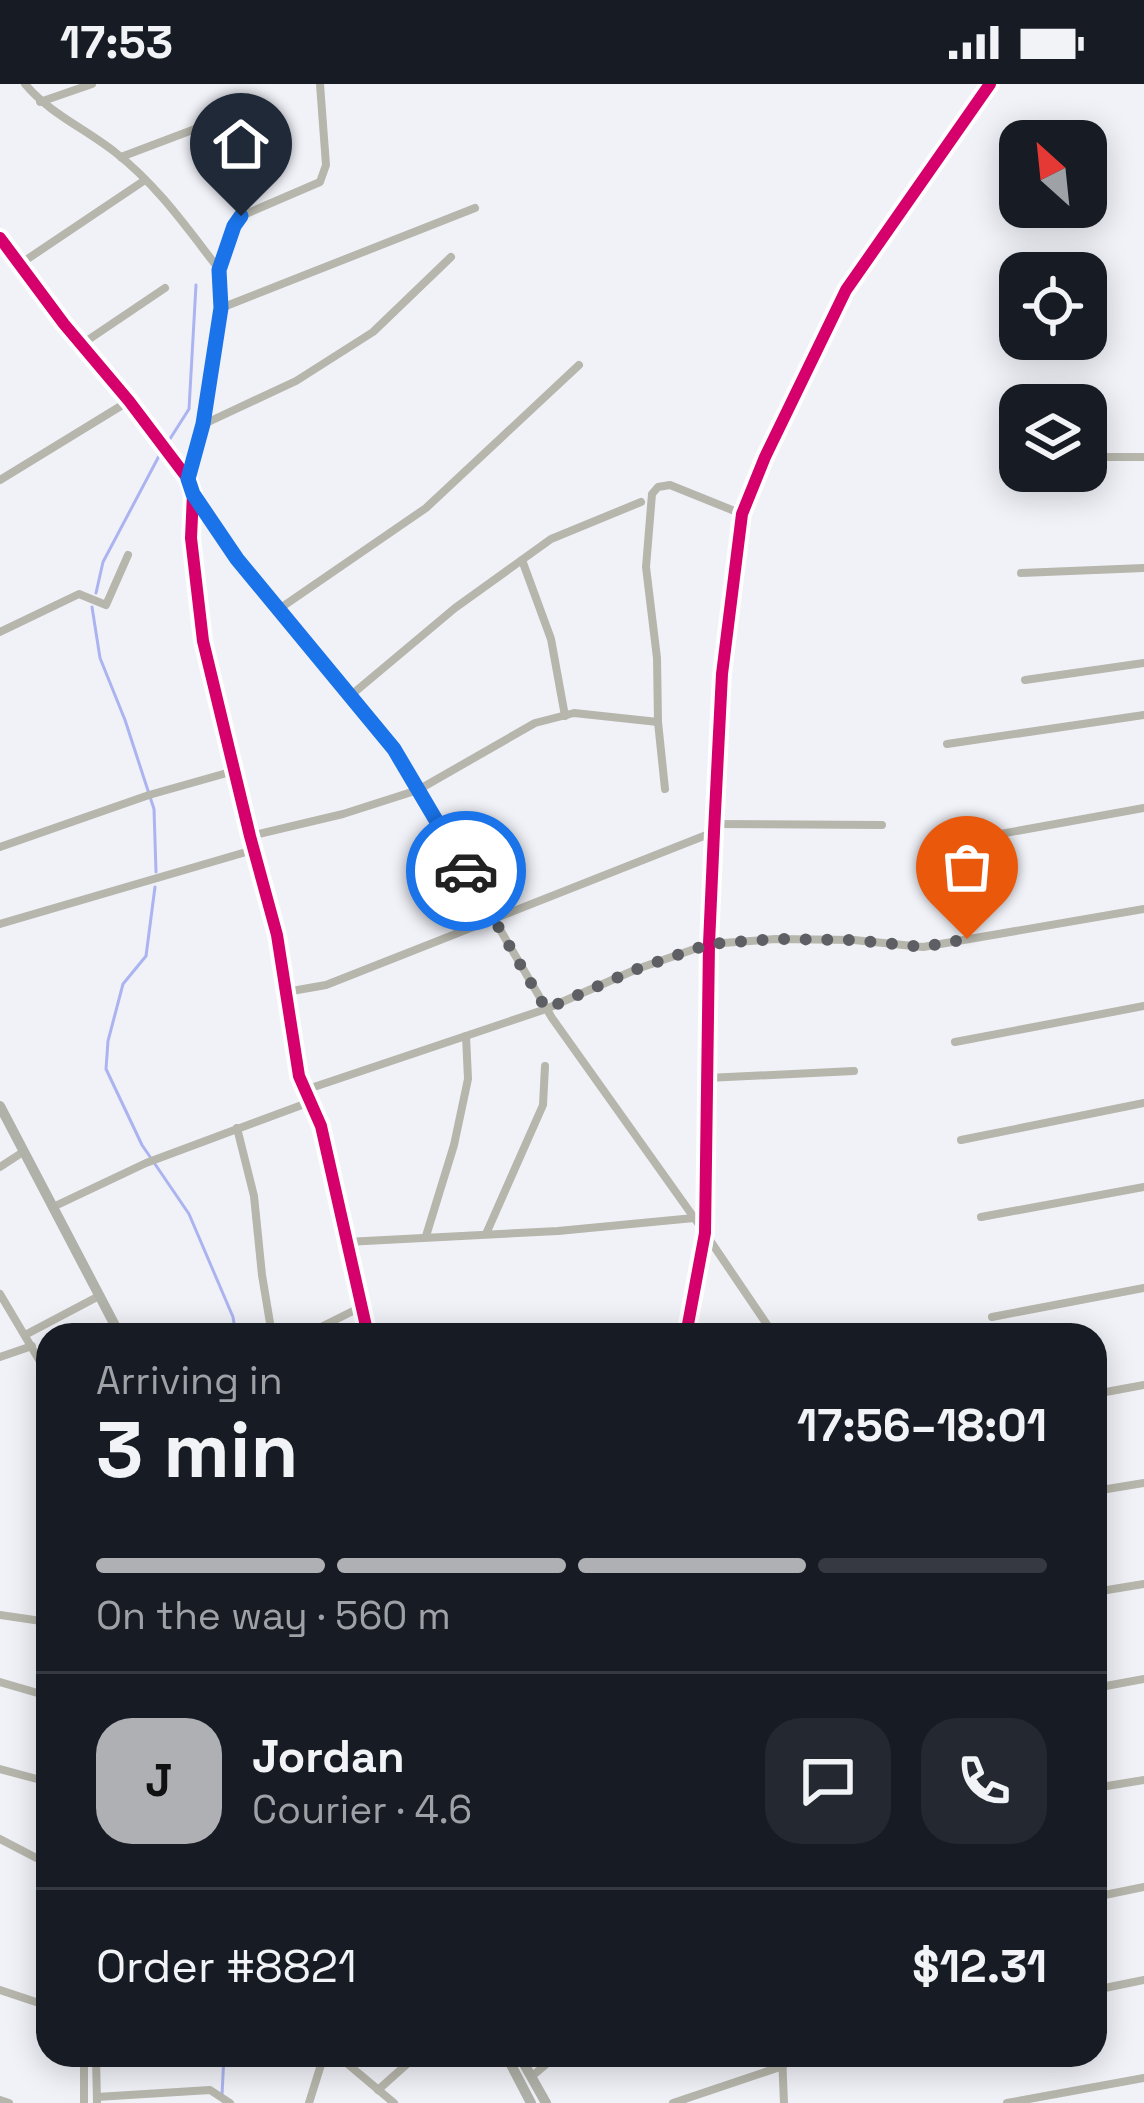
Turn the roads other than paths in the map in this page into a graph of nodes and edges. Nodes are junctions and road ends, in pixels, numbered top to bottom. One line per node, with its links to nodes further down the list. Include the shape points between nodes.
1 (25, 84): 5 (street)
2 (92, 84): 5 (street)
3 (320, 84): 13 (street, via 324,175 241,216)
4 (990, 84): 26 (street, via 846,290)
5 (40, 102): 7 (street)
6 (239, 112): 7 (street)
7 (121, 157): 8 (street)
8 (145, 180): 12 (street); 13 (street)
9 (475, 208): 15 (street)
10 (0, 238): 12 (street)
11 (451, 257): 19 (street, via 373,332 296,381)
12 (20, 264): 16 (street)
13 (219, 270): 15 (street)
14 (165, 288): 16 (street)
15 (221, 308): 19 (street)
16 (82, 344): 18 (street)
17 (579, 365): 31 (street, via 426,508)
18 (129, 401): 22 (street); 23 (street)
19 (203, 424): 22 (street)
20 (1107, 457): 21 (street)
21 (1144, 457)
22 (188, 479): 24 (street)
23 (0, 480)
24 (193, 494): 31 (street); 40 (street, via 202,640)
25 (641, 502): 28 (street, via 551,539)
26 (742, 514): 38 (street, via 670,485 652,494 646,567); 45 (street)
27 (128, 555): 32 (street, via 106,605 79,594)
28 (522, 560): 35 (street); 36 (street, via 551,639)
29 (1144, 568): 30 (street)
30 (1021, 573)
31 (279, 609): 35 (street)
32 (0, 632)
33 (1144, 663): 34 (street)
34 (1025, 680)
35 (350, 696): 42 (street)
36 (565, 716): 38 (street); 42 (street, via 535,722)
37 (1144, 716): 39 (street)
38 (658, 722): 41 (street)
39 (946, 744)
40 (234, 771): 46 (street); 48 (street)
41 (665, 789)
42 (418, 790): 46 (street); 51 (street)
43 (1144, 808): 47 (street)
44 (882, 825): 45 (street)
45 (714, 828): 51 (street); 53 (street)
46 (250, 836): 49 (street)
47 (945, 844)
48 (0, 847)
49 (253, 850): 52 (street); 54 (street)
50 (1144, 909): 53 (street, via 923,947)
51 (493, 918): 54 (street, via 326,985); 56 (street)
52 (0, 924)
53 (709, 944): 56 (street); 61 (street)
54 (286, 992): 62 (street)
55 (1144, 1006): 58 (street)
56 (546, 1009): 57 (street); 73 (street)
57 (466, 1036): 62 (street); 76 (street, via 468,1079)
58 (955, 1042)
59 (544, 1066): 75 (street, via 543,1105)
60 (854, 1071): 61 (street)
61 (706, 1078): 74 (street)
62 (305, 1090): 63 (street)
63 (310, 1102): 66 (street); 77 (street)
64 (1144, 1103): 67 (street)
65 (0, 1106): 68 (main road)
66 (237, 1128): 71 (street); 85 (street)
67 (961, 1140)
68 (23, 1152): 69 (street); 71 (main road)
69 (0, 1167)
70 (1144, 1187): 72 (street)
71 (52, 1208): 80 (main road)
72 (981, 1217)
73 (694, 1218): 74 (street); 75 (street)
74 (705, 1233): 88 (street); 89 (street)
75 (486, 1234): 76 (street)
76 (426, 1236): 77 (street)
77 (346, 1242): 81 (street)
78 (1144, 1288): 82 (street)
79 (0, 1294): 91 (street)
80 (99, 1296): 83 (street); 84 (main road)
81 (361, 1307): 86 (street); 87 (street)
82 (992, 1317)
83 (46, 1323)
84 (114, 1323)
85 (270, 1323)
86 (329, 1323)
87 (365, 1323)
88 (688, 1323)
89 (766, 1323)
90 (36, 1328): 91 (street)
91 (25, 1334): 92 (street)
92 (32, 1346): 93 (street); 94 (street)
93 (36, 1353)
94 (0, 1357)
95 (1144, 1385): 96 (street)
96 (1107, 1392)
97 (1144, 1483): 98 (street)
98 (1107, 1489)
99 (1144, 1584): 100 (street)
100 (1107, 1590)
101 (0, 1615): 102 (street)
102 (36, 1620)
103 (1144, 1679): 105 (street)
104 (0, 1682): 106 (street)
105 (1107, 1686)
106 (36, 1692)
107 (0, 1769): 108 (street)
108 (36, 1779)
109 (1144, 1780): 110 (street)
110 (1107, 1786)
111 (0, 1839): 112 (street)
112 (36, 1858)
113 (1144, 1887): 114 (street)
114 (1107, 1895)
115 (1144, 1980): 116 (street)
116 (1107, 1988)
117 (0, 1990): 118 (street)
118 (36, 2002)
119 (84, 2067): 136 (street)
120 (97, 2067): 134 (street)
121 (320, 2067): 138 (street)
122 (352, 2067): 132 (street)
123 (404, 2067): 132 (street)
124 (517, 2067): 130 (main road)
125 (523, 2067): 130 (main road)
126 (532, 2067): 130 (street)
127 (541, 2067): 130 (street)
128 (780, 2067): 143 (street)
129 (783, 2067): 144 (street)
130 (527, 2077): 140 (street); 141 (main road); 142 (main road)
131 (1144, 2078): 145 (street)
132 (378, 2090): 139 (street)
133 (0, 2100): 135 (street)
134 (97, 2100): 137 (street, via 210,2090)
135 (9, 2103)
136 (84, 2103)
137 (230, 2103)
138 (309, 2103)
139 (394, 2103)
140 (518, 2103)
141 (531, 2103)
142 (546, 2103)
143 (673, 2103)
144 (784, 2103)
145 (1007, 2103)

